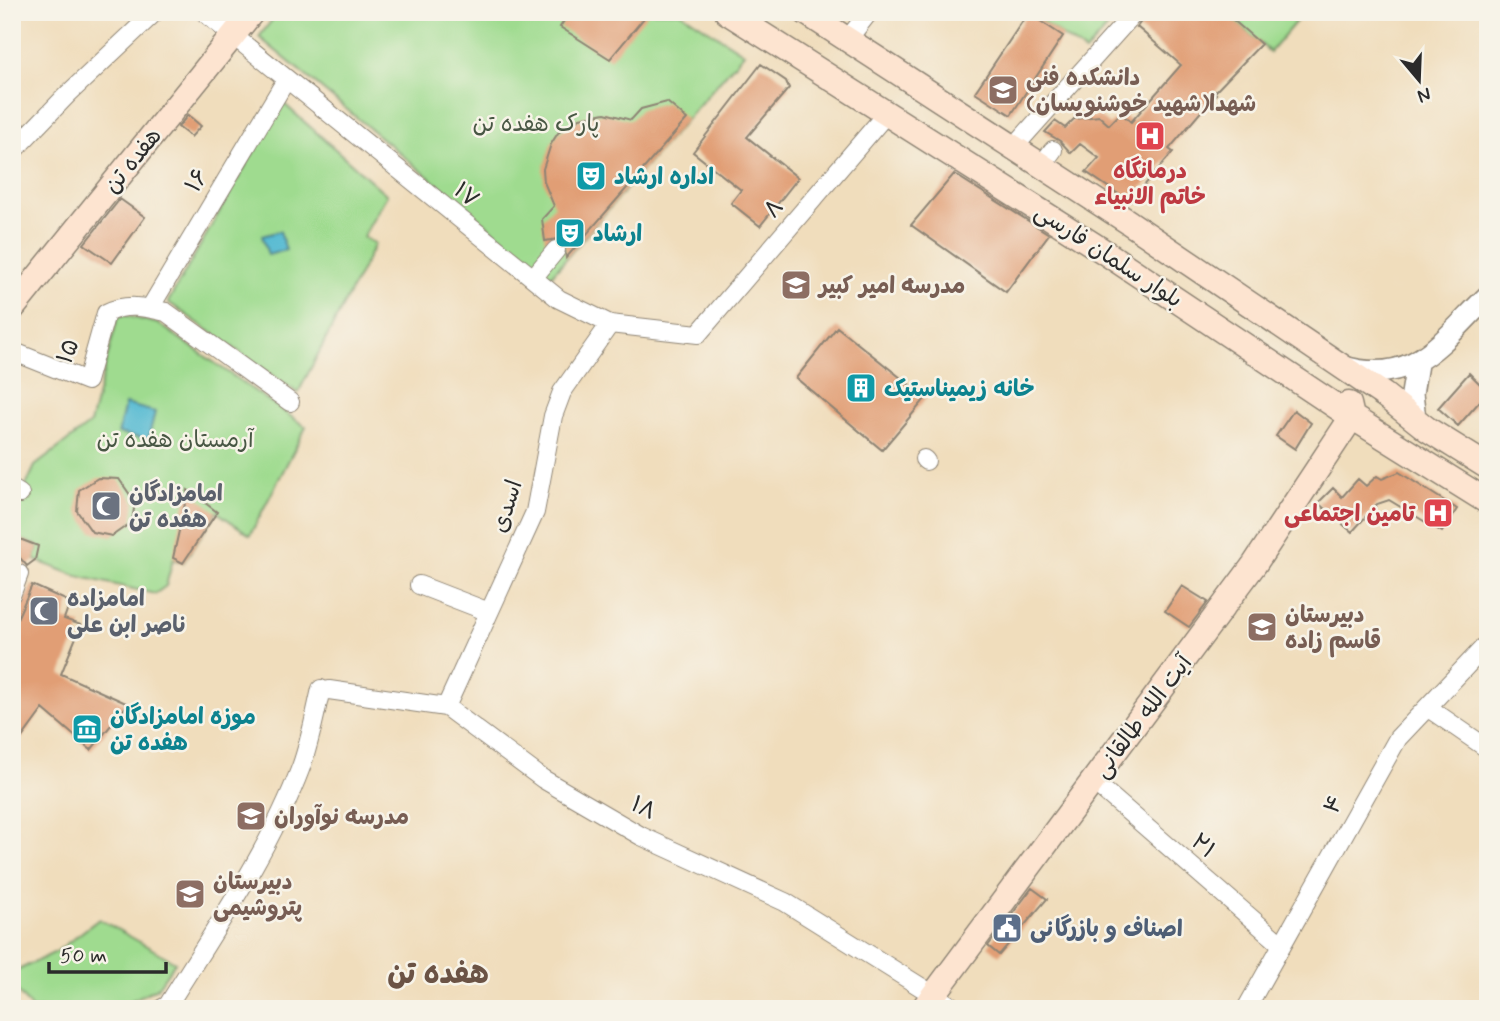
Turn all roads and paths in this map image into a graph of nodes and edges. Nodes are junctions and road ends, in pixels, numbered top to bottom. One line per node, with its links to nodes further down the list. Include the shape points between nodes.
1 (155, 12): 13 (street)
2 (204, 12): 8 (street)
3 (252, 12): 8 (main road, هفده تن)
4 (727, 12): 11 (main road, بلوار سلمان فارسی)
5 (805, 12): 9 (main road, بلوار سلمان فارسی)
6 (869, 12): 9 (street)
7 (1135, 12): 12 (street)
8 (233, 35): 10 (street, ۱۷); 18 (main road, هفده تن)
9 (848, 39): 12 (main road, بلوار سلمان فارسی)
10 (286, 80): 15 (street, ۱۷); 17 (street, ۱۶)
11 (887, 114): 20 (street, ۸, via 770,261); 24 (main road, بلوار سلمان فارسی)
12 (1013, 148): 22 (main road, بلوار سلمان فارسی, via 1047,158)
13 (12, 152)
14 (556, 250): 15 (street)
15 (533, 278): 19 (street, ۱۷, via 559,299)
16 (1488, 296): 23 (street)
17 (150, 308): 21 (street, ۱۵, via 121,305 106,313 87,381); 26 (street, via 166,312)
18 (12, 309)
19 (610, 324): 20 (street, ۱۷); 34 (street, اسدی, via 562,392 553,416 535,512)
20 (698, 334)
21 (12, 351)
22 (1336, 363): 23 (street, via 1381,373); 24 (main road, via 1327,380); 25 (main road, بلوار سلمان فارسی)
23 (1417, 363): 28 (street, via 1412,394)
24 (1307, 386): 27 (main road, بلوار سلمان فارسی)
25 (1373, 387): 27 (main road, آیت الله طالقانی, via 1361,388 1352,396); 28 (main road, بلوار سلمان فارسی)
26 (290, 402)
27 (1352, 417): 30 (main road, بلوار سلمان فارسی); 39 (main road, آیت الله طالقانی, via 1210,638)
28 (1415, 419): 29 (main road, بلوار سلمان فارسی)
29 (1488, 467)
30 (1488, 502)
31 (19, 574): 33 (street)
32 (419, 585): 34 (street)
33 (12, 593)
34 (489, 612): 36 (street, اسدی)
35 (1488, 643): 37 (street, ۴)
36 (446, 707): 41 (street, ۱۸, via 543,779 641,835 785,902); 42 (street, ۱۸, via 325,690 301,766)
37 (1427, 707): 38 (street); 40 (street, ۴, via 1398,738)
38 (1488, 749)
39 (1093, 781): 40 (street, ۲۱); 41 (main road, آیت الله طالقانی)
40 (1282, 945): 43 (street, ۴)
41 (930, 1003): 44 (street)
42 (166, 1008)
43 (1248, 1008)
44 (956, 1009)

